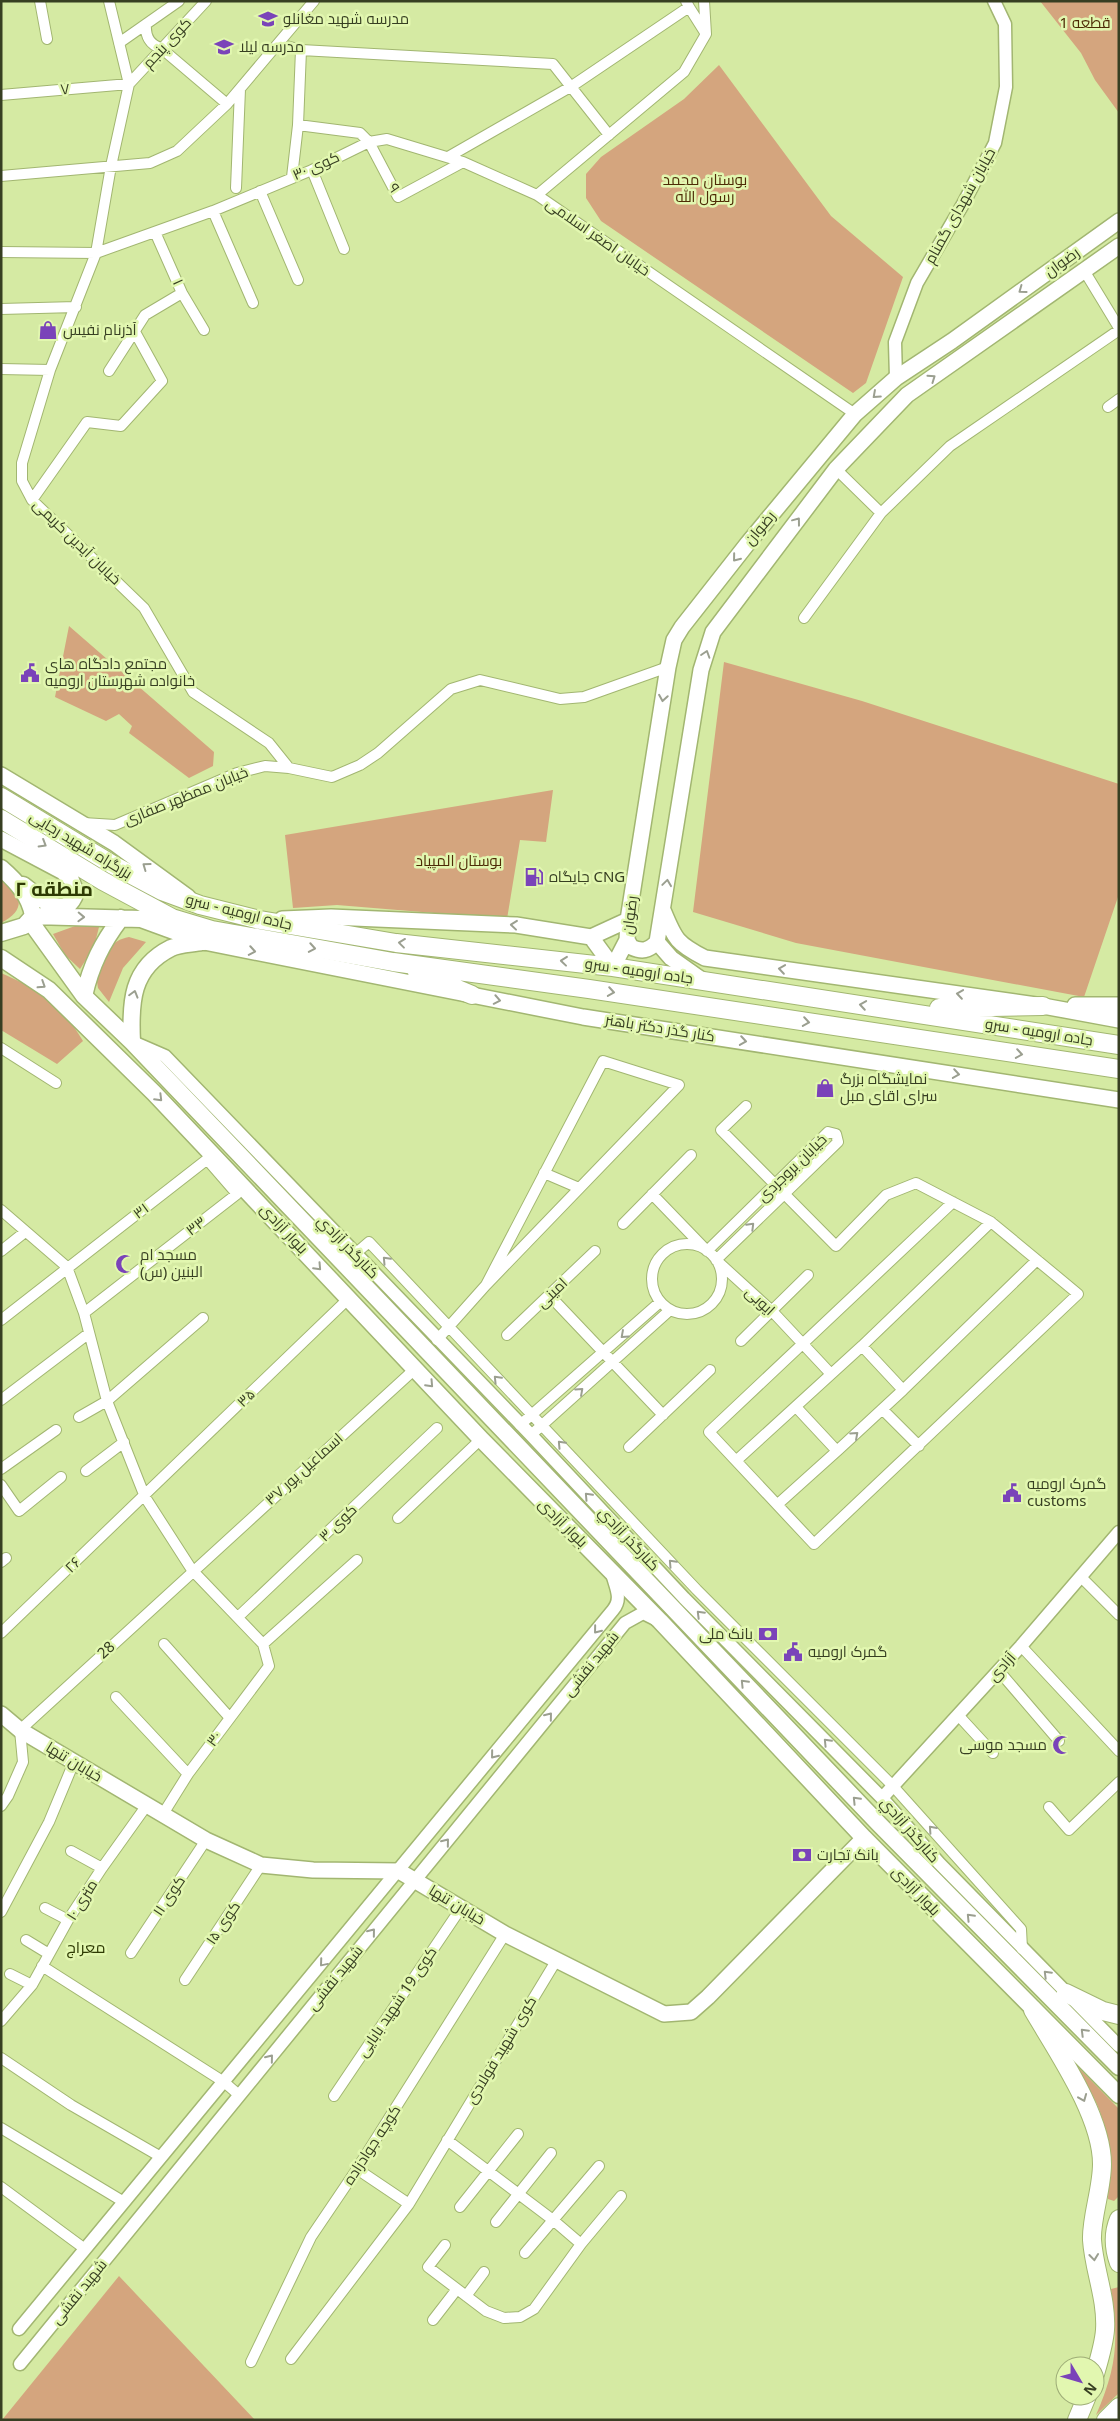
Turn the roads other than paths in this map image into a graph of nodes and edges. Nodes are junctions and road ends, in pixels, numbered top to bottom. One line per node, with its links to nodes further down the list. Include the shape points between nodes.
1 (40, 1): 11 (street)
2 (109, 1): 12 (street)
3 (179, 1): 9 (street)
4 (206, 1): 14 (street, کوی پنجم)
5 (314, 1): 13 (street)
6 (704, 1): 10 (street)
7 (994, 1): 52 (street, خیابان شهدای گمنام, via 1005,24 1006,87 995,143 917,284 895,342)
8 (687, 4): 10 (street); 17 (street)
9 (146, 24): 12 (street); 14 (street, via 149,40)
10 (706, 34): 22 (street, خیابان اصغر اسلامی, via 684,72)
11 (47, 39)
12 (119, 43): 16 (street)
13 (279, 44): 15 (street); 18 (street)
14 (161, 48): 16 (street, کوی پنجم); 20 (street)
15 (301, 50): 17 (street, via 553,64); 21 (street)
16 (129, 84): 19 (street, ۷); 26 (street, خیابان آیدین کریمی)
17 (572, 86): 22 (street); 24 (street)
18 (240, 89): 20 (street); 30 (street)
19 (1, 95)
20 (227, 104): 26 (street, via 177,151 150,163)
21 (298, 125): 23 (street, via 360,133); 29 (street)
22 (609, 135): 32 (street, خیابان اصغر اسلامی)
23 (369, 142): 24 (street, کوی ۳۰, via 387,139); 25 (street, ۹, via 398,197); 27 (street, کوی ۳۰)
24 (448, 158): 25 (street, کوی ۳۰)
25 (463, 162): 32 (street, کوی ۳۰)
26 (110, 166): 28 (street); 39 (street, خیابان آیدین کریمی)
27 (312, 170): 29 (street, کوی ۳۰); 37 (street)
28 (1, 176)
29 (292, 177): 31 (street, کوی ۳۰)
30 (236, 188)
31 (260, 191): 33 (street, کوی ۳۰); 41 (street)
32 (537, 195): 56 (street, خیابان اصغر اسلامی)
33 (213, 211): 35 (street, کوی ۳۰); 43 (street)
34 (1119, 221): 52 (main road, رضوان, one-way to 52)
35 (155, 232): 39 (street, کوی ۳۰); 42 (street, ۱)
36 (1119, 246): 40 (main road, رضوان)
37 (344, 249)
38 (1, 252): 39 (street)
39 (96, 253): 44 (street, خیابان آیدین کریمی)
40 (1085, 272): 46 (street); 53 (main road, رضوان, one-way to 40)
41 (298, 280)
42 (182, 293): 47 (street, ۱); 48 (street, via 145,315)
43 (253, 303)
44 (76, 307): 45 (street); 50 (street, خیابان آیدین کریمی)
45 (1, 309)
46 (1119, 329): 59 (street, via 950,446)
47 (204, 330)
48 (134, 332): 51 (street); 58 (street, via 162,381 121,426 86,422)
49 (1, 369): 50 (street)
50 (50, 370): 58 (street, خیابان آیدین کریمی, via 22,463 22,481)
51 (108, 371)
52 (896, 378): 53 (street); 56 (main road, رضوان, one-way to 56)
53 (907, 395): 57 (main road, رضوان)
54 (1119, 399): 55 (street)
55 (1108, 406)
56 (855, 414): 61 (main road, رضوان, one-way to 61, via 682,627 674,640)
57 (836, 469): 59 (street); 74 (main road, رضوان, one-way to 57, via 701,670 713,632)
58 (32, 500): 62 (street, خیابان آیدین کریمی, via 144,608 193,692 268,743)
59 (881, 513): 60 (street)
60 (804, 618)
61 (668, 667): 62 (street, خیابان ممظهر صفاری, via 584,697 560,699 480,680 464,684 451,689 360,765 332,777); 78 (main road, رضوان, one-way to 78)
62 (289, 768): 67 (street, خیابان ممظهر صفاری, via 265,766 237,773)
63 (1, 775): 66 (main road)
64 (1, 797): 71 (highway, بزرگراه شهید رجایی)
65 (1, 819): 80 (highway, بزرگراه شهید رجایی, one-way to 80, via 103,881)
66 (80, 822): 67 (street); 69 (main road)
67 (115, 825): 69 (street)
68 (1, 839): 72 (main road, via 63,872 71,879)
69 (114, 843): 73 (main road, one-way to 69)
70 (7, 873): 72 (main road, via 54,907 62,908 68,904); 75 (main road, بلوار آزادی, via 28,898)
71 (162, 891): 73 (highway, جاده ارومیه - سرو)
72 (76, 892)
73 (200, 906): 77 (highway, جاده ارومیه - سرو)
74 (663, 910): 83 (main road, رضوان); 91 (main road, one-way to 74, via 705,958 685,948 675,938)
75 (31, 918): 76 (main road, one-way to 76); 79 (main road, via 24,926); 89 (main road, بلوار آزادی)
76 (121, 918): 80 (main road, via 141,919); 89 (main road, via 95,958)
77 (260, 920): 81 (main road, one-way to 77, via 516,925 331,917); 86 (highway, جاده ارومیه - سرو, one-way to 77, via 396,943)
78 (628, 920): 81 (main road); 82 (main road, رضوان)
79 (1, 933)
80 (208, 936): 85 (highway, جاده ارومیه - سرو, one-way to 85); 88 (main road, کنار گذر دکتر باهنر, one-way to 88); 94 (main road, one-way to 80, via 131,1008 143,973 172,947)
81 (591, 937): 86 (main road)
82 (627, 940): 83 (main road, via 631,947 640,951 650,949); 86 (main road, رضوان)
83 (657, 942): 87 (main road, رضوان, via 671,958)
84 (1, 958): 104 (main road, بلوار آزادی, one-way to 104, via 50,990)
85 (393, 962): 88 (highway); 97 (highway, جاده ارومیه - سرو, one-way to 97)
86 (613, 967): 87 (highway, جاده ارومیه - سرو)
87 (702, 980): 92 (highway, جاده ارومیه - سرو, one-way to 87)
88 (472, 995): 101 (main road, کنار گذر دکتر باهنر, one-way to 101, via 583,1017)
89 (84, 996): 94 (main road, بلوار آزادی)
90 (1119, 1005): 91 (main road)
91 (1043, 1006): 92 (highway); 93 (main road)
92 (895, 1010): 95 (highway, جاده ارومیه - سرو)
93 (1119, 1020)
94 (132, 1042): 118 (street, کنارگذر آزادي, via 165,1056); 158 (main road, بلوار آزادی)
95 (1119, 1045)
96 (1, 1048): 100 (street)
97 (1083, 1064): 98 (highway, جاده ارومیه - سرو); 99 (highway)
98 (1119, 1069)
99 (1119, 1074)
100 (56, 1084)
101 (1119, 1100)
102 (746, 1106): 106 (street, via 721,1130)
103 (691, 1156): 109 (street)
104 (211, 1157): 121 (street, ۳۱); 125 (main road, بلوار آزادی, one-way to 125); 129 (street, ۳۳, via 237,1194)
105 (544, 1173): 107 (street); 107 (street, via 603,1061 679,1085); 123 (street)
106 (776, 1183): 108 (street); 108 (street, خیابان بروجردی, via 828,1132 836,1134 838,1142); 117 (street, خیابان بروجردی)
107 (579, 1188): 123 (street)
108 (784, 1193): 110 (street, via 836,1246 886,1195 916,1184); 119 (street, خیابان بروجردی, one-way to 108)
109 (652, 1194): 113 (street); 117 (street)
110 (953, 1202): 112 (street); 137 (street)
111 (1, 1210): 114 (street)
112 (991, 1222): 120 (street); 138 (street)
113 (623, 1224)
114 (25, 1232): 115 (street); 121 (street)
115 (1, 1251)
116 (595, 1251): 124 (street, امینی)
117 (708, 1251): 119 (street); 126 (street, via 686,1244 675,1246 661,1256 652,1270 654,1293)
118 (355, 1254): 132 (street, one-way to 118, via 369,1242); 135 (street, کنارگذر آزادي)
119 (716, 1260): 127 (street, via 722,1282 712,1303 692,1314); 128 (street, ایوبی)
120 (1037, 1260): 144 (street); 160 (street, via 1078,1294)
121 (67, 1267): 129 (street); 131 (street, ۳۱)
122 (808, 1275): 128 (street)
123 (486, 1285): 132 (street)
124 (550, 1296): 134 (street, امینی); 139 (street)
125 (348, 1299): 141 (main road, بلوار آزادی); 168 (street, ۳۵)
126 (660, 1302): 127 (street); 139 (street, one-way to 139)
127 (670, 1310): 140 (street)
128 (772, 1311): 136 (street); 137 (street, ایوبی)
129 (84, 1313): 133 (street)
130 (203, 1318): 146 (street)
131 (1, 1320)
132 (449, 1328): 135 (street); 149 (street, one-way to 132)
133 (88, 1334): 145 (street); 146 (street)
134 (507, 1335)
135 (437, 1340): 152 (street, کنارگذر آزادي)
136 (741, 1341)
137 (803, 1343): 143 (street, ایوبی); 163 (street, via 709,1432)
138 (862, 1346): 143 (street); 144 (street)
139 (604, 1353): 140 (street); 149 (street)
140 (612, 1362): 150 (street); 153 (street, one-way to 140)
141 (416, 1368): 157 (main road, بلوار آزادی, one-way to 157); 173 (street, اسماعیل پور ۳۷)
142 (710, 1370): 150 (street)
143 (831, 1374): 147 (street)
144 (903, 1390): 148 (street)
145 (1, 1400)
146 (107, 1401): 151 (street); 159 (street)
147 (796, 1407): 162 (street); 163 (street)
148 (883, 1410): 160 (street); 162 (street, one-way to 148)
149 (531, 1414): 152 (street); 153 (street)
150 (663, 1415): 161 (street)
151 (79, 1417)
152 (520, 1425): 156 (street, کنارگذر آزادي); 158 (street)
153 (542, 1425): 156 (street); 186 (street, one-way to 153, via 697,1590)
154 (437, 1428): 178 (street, کوی ۳)
155 (56, 1430): 164 (street)
156 (531, 1435): 158 (street); 188 (street, کنارگذر آزادي, one-way to 156, via 684,1598)
157 (481, 1439): 170 (street); 174 (main road, بلوار آزادی)
158 (514, 1441): 234 (main road, بلوار آزادی, one-way to 158, via 879,1824)
159 (124, 1442): 165 (street); 168 (street)
160 (919, 1446): 169 (street, via 814,1544)
161 (629, 1447)
162 (837, 1451): 169 (street)
163 (737, 1460): 169 (street)
164 (1, 1469)
165 (86, 1471)
166 (61, 1477): 167 (street, via 19,1511)
167 (1, 1485)
168 (144, 1497): 173 (street); 181 (street, ۲۶)
169 (778, 1504)
170 (398, 1518)
171 (1119, 1532): 175 (street, آزادی)
172 (357, 1560): 183 (street)
173 (192, 1570): 178 (street); 192 (street, 28)
174 (612, 1572): 176 (street); 180 (main road, بلوار آزادی)
175 (1081, 1577): 177 (street); 184 (street, آزادی)
176 (618, 1603): 179 (street, via 626,1604); 212 (street, شهید نقشی, one-way to 212)
177 (1119, 1614)
178 (238, 1617): 183 (street)
179 (632, 1618): 180 (street, via 643,1613); 213 (street, شهید نقشی, one-way to 179)
180 (660, 1621): 205 (main road, بلوار آزادی)
181 (1, 1633)
182 (164, 1644): 191 (street)
183 (263, 1644): 191 (street, ۳۰, via 269,1666)
184 (1021, 1646): 185 (street, آزادی); 194 (street)
185 (999, 1671): 190 (street, آزادی); 193 (street)
186 (799, 1690): 188 (street); 199 (street)
187 (116, 1697): 197 (street)
188 (788, 1701): 200 (street, کنارگذر آزادي, one-way to 188)
189 (1, 1714): 192 (main road, خیابان تنها)
190 (958, 1715): 195 (street); 199 (street, آزادی)
191 (230, 1718): 197 (street, ۳۰)
192 (20, 1730): 196 (main road, خیابان تنها); 202 (street, via 23,1762)
193 (1059, 1741)
194 (1119, 1751)
195 (992, 1753)
196 (74, 1762): 201 (main road, خیابان تنها); 216 (street, via 49,1822)
197 (188, 1774): 204 (street, ۳۰)
198 (1119, 1782): 203 (street, via 1069,1830)
199 (892, 1784): 200 (street, آزادی); 207 (street, one-way to 199)
200 (882, 1798): 209 (street, کنارگذر آزادي)
201 (147, 1805): 204 (main road, خیابان تنها); 211 (street, ۱۰ متری)
202 (1, 1806)
203 (1049, 1807)
204 (163, 1814): 206 (main road, خیابان تنها)
205 (864, 1838): 223 (main road, خیابان تنها, via 691,2012 664,2014); 229 (main road, بلوار آزادی)
206 (206, 1840): 210 (main road, خیابان تنها); 221 (street, کوی ۱۱)
207 (952, 1851): 209 (street); 220 (street, via 1021,1929)
208 (71, 1852): 211 (street)
209 (939, 1863): 220 (street, کنارگذر آزادي)
210 (261, 1866): 212 (main road, خیابان تنها); 226 (street, کوی ۱۵)
211 (102, 1868): 217 (street, ۱۰ متری)
212 (399, 1871): 213 (main road, خیابان تنها); 235 (street, شهید نقشی, one-way to 235)
213 (415, 1880): 215 (main road, خیابان تنها); 236 (street, شهید نقشی, one-way to 213)
214 (45, 1908): 217 (street)
215 (461, 1908): 218 (main road, خیابان تنها); 238 (street, کوی 19 شهید بابایی)
216 (1, 1912)
217 (68, 1920): 222 (street, ۱۰ متری)
218 (505, 1934): 223 (main road, خیابان تنها); 245 (street, کوچه جوادزاده)
219 (26, 1940): 222 (street)
220 (1022, 1949): 228 (street, کنارگذر آزادي, one-way to 220)
221 (131, 1953)
222 (49, 1954): 224 (street, ۱۰ متری)
223 (556, 1961): 241 (street, کوی شهید فولادی)
224 (42, 1966): 227 (street, ۱۰ متری); 235 (street)
225 (10, 1974): 227 (street)
226 (185, 1980)
227 (32, 1985): 231 (street, ۱۰ متری)
228 (1066, 1993): 230 (highway, via 1103,2011); 232 (street, کنارگذر آزادي)
229 (1033, 2010): 237 (main road, بلوار آزادی); 266 (highway, one-way to 266, via 1077,2085 1095,2129 1102,2162 1092,2237 1095,2268 1103,2297 1105,2330)
230 (1119, 2014)
231 (2, 2020)
232 (1119, 2046)
233 (1, 2058): 243 (street, via 71,2105)
234 (1119, 2066)
235 (224, 2082): 236 (street); 243 (street, شهید نقشی)
236 (239, 2095): 269 (street, شهید نقشی)
237 (1119, 2095)
238 (334, 2096)
239 (1, 2128): 250 (street)
240 (518, 2134): 246 (street)
241 (446, 2140): 246 (street); 251 (street, کوی شهید فولادی)
242 (551, 2153): 248 (street)
243 (161, 2157): 250 (street, شهید نقشی)
244 (599, 2166): 254 (street)
245 (358, 2169): 251 (street); 268 (street, کوچه جوادزاده, via 311,2237)
246 (488, 2170): 248 (street); 252 (street)
247 (1, 2187): 258 (street)
248 (518, 2193): 254 (street); 255 (street)
249 (621, 2196): 256 (street)
250 (124, 2202): 258 (street, شهید نقشی)
251 (409, 2204): 267 (street, کوی شهید فولادی)
252 (460, 2207)
253 (1119, 2219): 260 (highway, via 1114,2251)
254 (553, 2220): 256 (street); 259 (street)
255 (496, 2222)
256 (582, 2244): 263 (street, via 534,2309 520,2317 504,2318 486,2311)
257 (445, 2245): 262 (street, via 428,2267)
258 (85, 2249): 265 (street, شهید نقشی)
259 (525, 2253)
260 (1119, 2263)
261 (484, 2272): 263 (street)
262 (457, 2289): 263 (street); 264 (street)
263 (466, 2296)
264 (433, 2320)
265 (19, 2329)
266 (1099, 2356)
267 (290, 2359)
268 (251, 2362)
269 (20, 2364)
270 (1082, 2406): 272 (highway)
271 (1119, 2407): 273 (highway)
272 (1076, 2420)
273 (1106, 2420)

